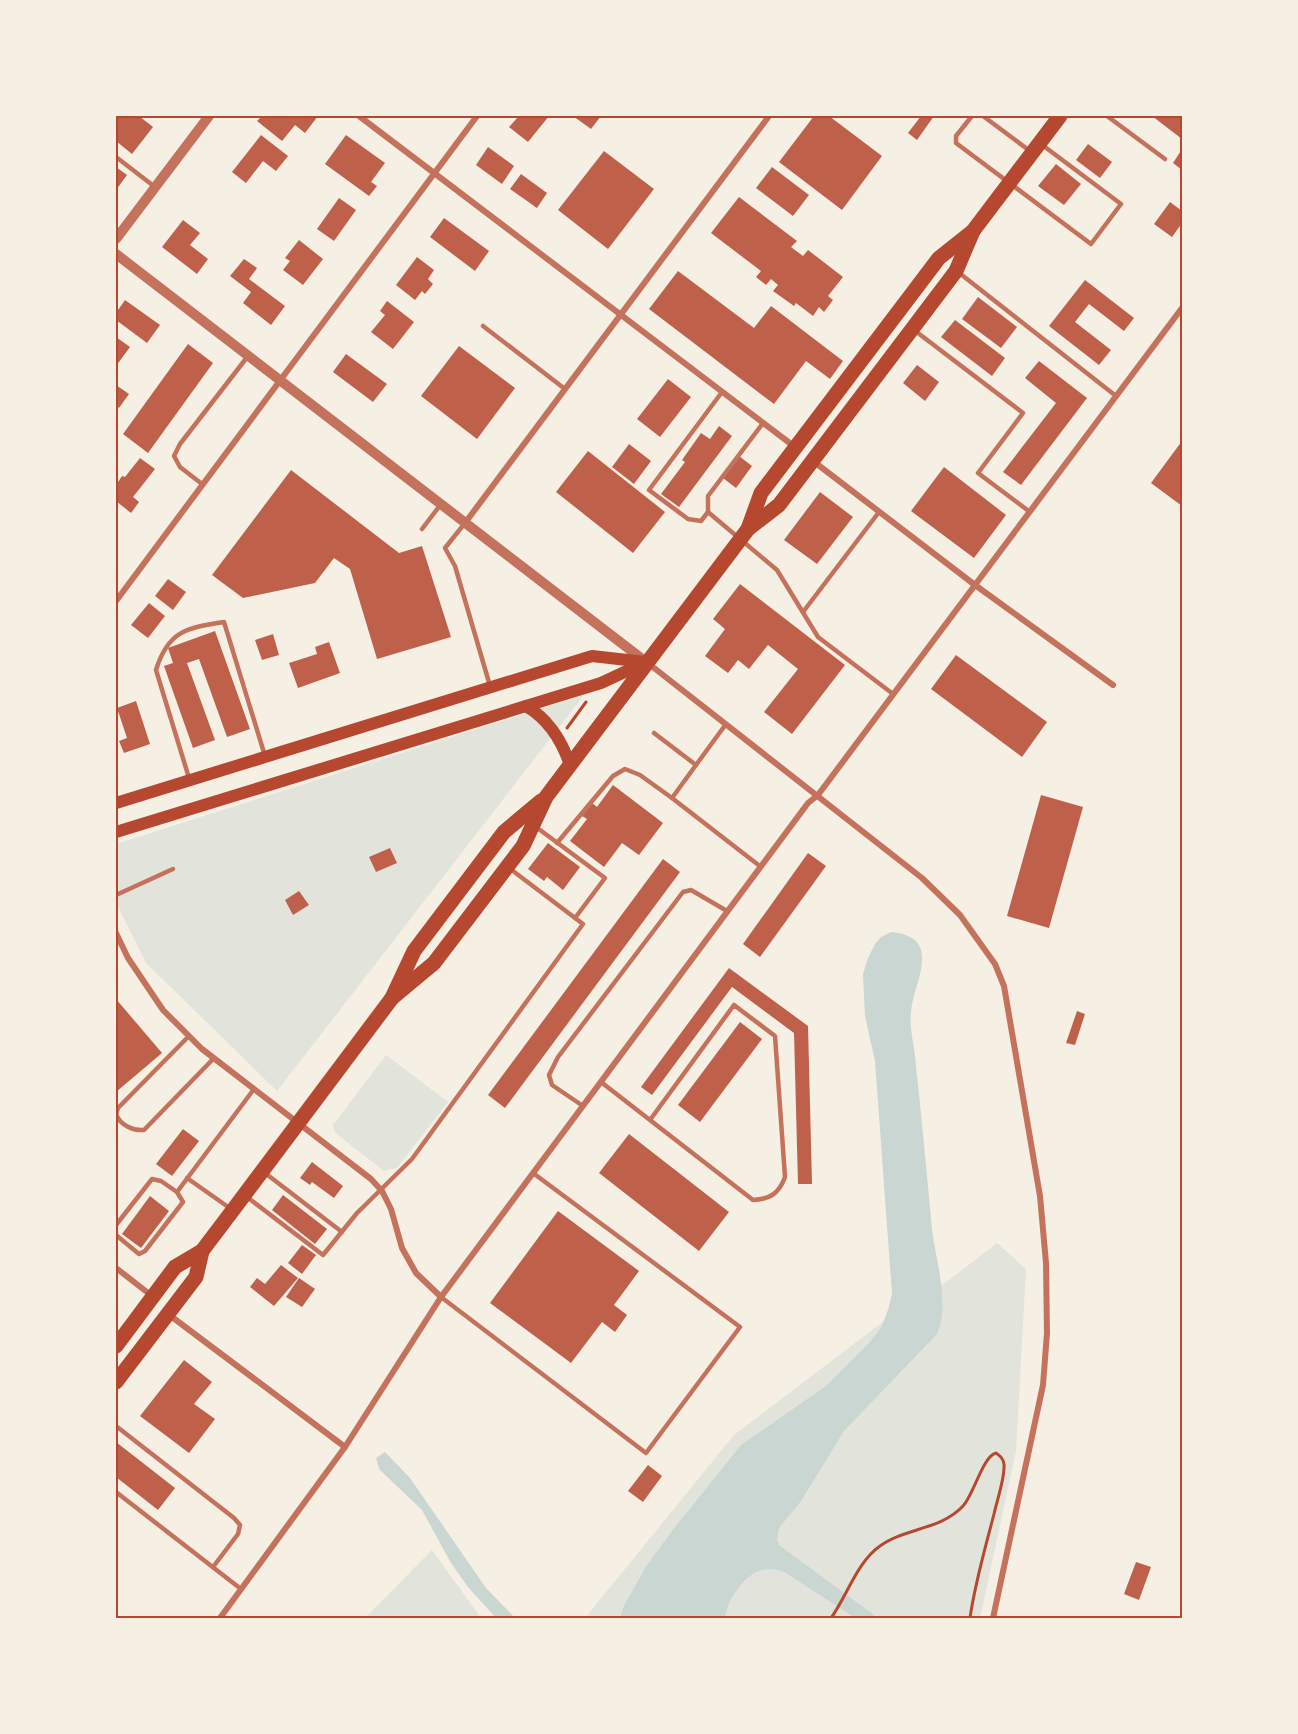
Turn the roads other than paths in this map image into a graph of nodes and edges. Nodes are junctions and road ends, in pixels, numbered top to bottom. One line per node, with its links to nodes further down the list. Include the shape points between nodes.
1 (209, 116): 14 (street)
2 (359, 116): 12 (street)
3 (477, 116): 12 (street)
4 (769, 116): 20 (street)
5 (972, 116): 13 (lane, via 956,136 956,143)
6 (983, 116): 9 (lane)
7 (1060, 116): 9 (main road)
8 (1107, 116): 11 (lane)
9 (1036, 148): 13 (main road); 13 (lane, via 1121,204 1096,238 1091,244)
10 (116, 157): 14 (lane)
11 (1165, 159)
12 (434, 172): 20 (street); 24 (street)
13 (1009, 183): 15 (main road)
14 (155, 188): 16 (street)
15 (973, 231): 18 (main road); 29 (main road, via 939,258)
16 (116, 239)
17 (116, 254): 23 (street)
18 (956, 271): 22 (main road); 27 (lane)
19 (1182, 308): 27 (street)
20 (621, 315): 25 (street); 26 (street)
21 (483, 326): 25 (lane)
22 (912, 328): 30 (main road); 35 (lane, via 1023,413 978,473)
23 (248, 356): 24 (street); 31 (lane, via 174,456 180,467)
24 (279, 380): 31 (street); 32 (street)
25 (566, 389): 36 (street)
26 (722, 392): 28 (street); 33 (lane, via 649,490 688,519 701,521)
27 (1116, 396): 35 (street)
28 (763, 423): 29 (street); 33 (lane, via 708,496)
29 (795, 447): 38 (main road, via 761,493)
30 (812, 460): 34 (street); 38 (main road, via 778,506)
31 (202, 484): 40 (street)
32 (441, 504): 36 (street); 37 (lane)
33 (708, 512): 38 (lane)
34 (879, 512): 39 (street); 41 (lane)
35 (1030, 512): 39 (street)
36 (465, 523): 42 (street); 44 (lane, via 446,548 455,566)
37 (422, 529)
38 (744, 534): 41 (lane, via 777,570); 42 (main road)
39 (975, 585): 43 (street); 45 (street)
40 (116, 600)
41 (802, 612): 45 (lane, via 818,637)
42 (646, 662): 44 (main road, via 592,656); 46 (main road, via 601,683); 47 (street); 50 (main road)
43 (1113, 685)
44 (490, 687): 49 (main road)
45 (893, 694): 53 (street)
46 (526, 706): 50 (main road, via 556,735); 58 (main road)
47 (726, 724): 51 (lane); 53 (street)
48 (654, 733): 51 (lane)
49 (265, 757): 52 (main road); 52 (lane, via 224,622 197,626 171,638 156,670)
50 (570, 765): 54 (main road)
51 (696, 765): 55 (lane)
52 (190, 780): 56 (main road)
53 (818, 795): 61 (street); 99 (street, via 922,878 960,915 995,964 1004,986 1040,1196 1047,1333 1043,1384)
54 (546, 797): 57 (main road); 67 (main road, via 504,832 414,951)
55 (672, 798): 59 (lane, via 626,769 613,776); 61 (lane)
56 (116, 803)
57 (533, 824): 59 (lane); 60 (main road)
58 (116, 831)
59 (557, 843): 65 (lane, via 605,878)
60 (507, 867): 65 (lane); 67 (main road, via 434,963)
61 (760, 867): 64 (street)
62 (173, 870): 63 (lane)
63 (116, 895)
64 (727, 911): 70 (street); 72 (lane, via 691,890 683,892 558,1057 549,1075 552,1085)
65 (575, 918): 79 (lane, via 583,924 412,1159)
66 (116, 933): 68 (street, via 163,1010)
67 (392, 999): 75 (main road)
68 (189, 1036): 69 (street); 73 (lane)
69 (214, 1058): 71 (street); 73 (lane, via 144,1130 130,1128)
70 (601, 1082): 72 (street); 74 (lane)
71 (254, 1089): 75 (street); 78 (lane)
72 (583, 1106): 77 (street)
73 (116, 1114)
74 (650, 1120): 74 (lane, via 753,1200 768,1199 781,1189 785,1177 775,1036 734,1005)
75 (299, 1123): 76 (main road); 79 (street)
76 (262, 1171): 81 (main road); 84 (lane)
77 (533, 1173): 89 (street); 89 (lane, via 740,1327 646,1453)
78 (187, 1178): 80 (lane); 82 (lane)
79 (382, 1191): 84 (lane); 89 (street, via 402,1248 420,1279)
80 (177, 1192): 83 (lane, via 152,1179); 85 (lane, via 183,1202 145,1251 139,1254)
81 (244, 1195): 82 (main road); 84 (lane, via 323,1255)
82 (233, 1210): 86 (main road)
83 (116, 1225)
84 (342, 1232)
85 (116, 1235)
86 (202, 1251): 88 (main road, via 176,1267); 90 (main road, via 196,1277)
87 (116, 1268): 88 (street)
88 (153, 1297): 91 (main road)
89 (441, 1297): 94 (street)
90 (168, 1314): 92 (main road); 94 (street)
91 (116, 1346)
92 (116, 1382)
93 (116, 1426): 96 (lane, via 240,1525 238,1534)
94 (345, 1447): 97 (street)
95 (116, 1492): 96 (lane)
96 (213, 1567): 97 (lane)
97 (242, 1590): 98 (street)
98 (220, 1618)
99 (993, 1618)

